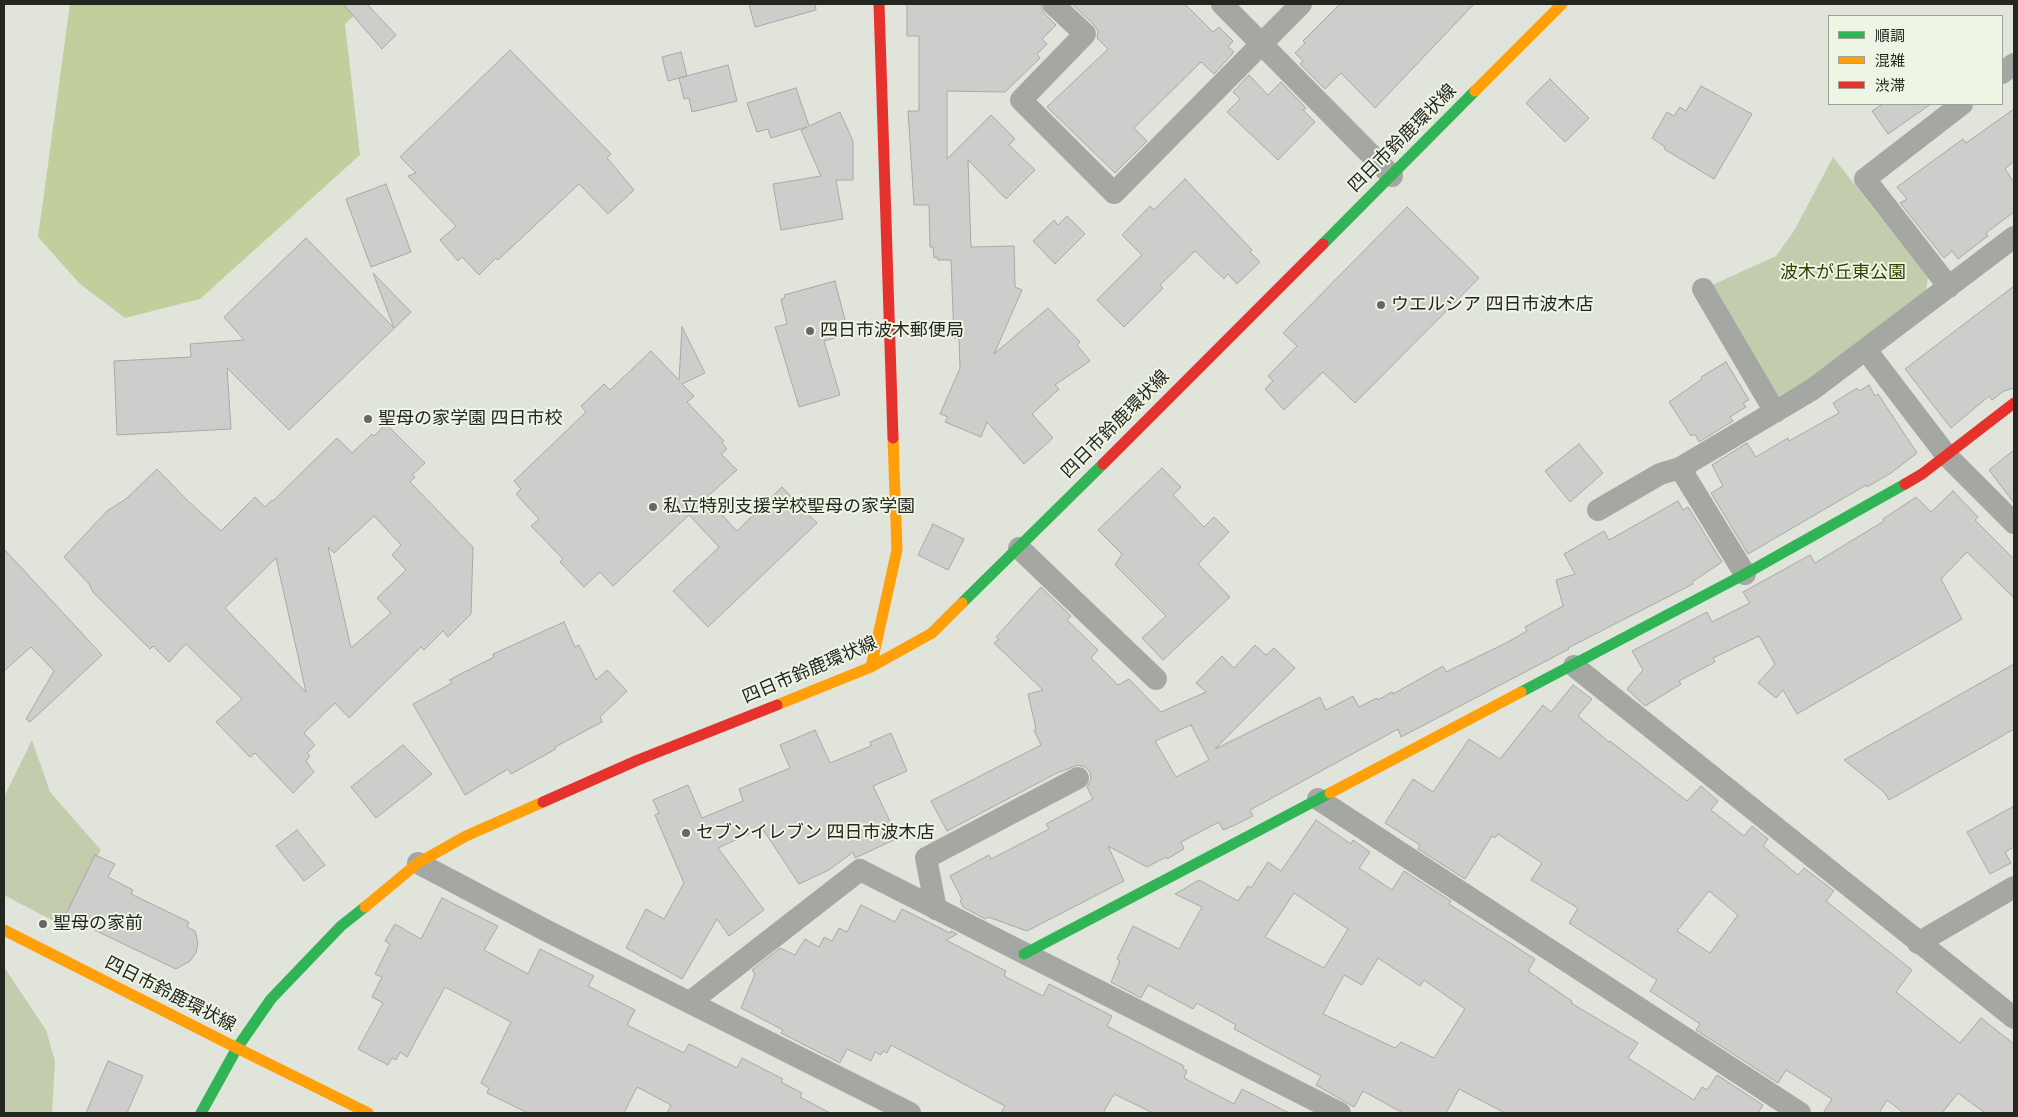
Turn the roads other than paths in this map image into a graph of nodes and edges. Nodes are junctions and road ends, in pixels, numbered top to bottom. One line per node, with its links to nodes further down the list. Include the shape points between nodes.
1 (879, 4): 24 (main road, via 897,550)
2 (1053, 4): 6 (street, via 1084,34 1021,100 1114,193)
3 (1222, 4): 6 (street)
4 (1301, 4): 6 (street)
5 (1562, 4): 10 (main road, 四日市鈴鹿環状線)
6 (1260, 44): 10 (street)
7 (2014, 64): 8 (street)
8 (2003, 72)
9 (1961, 105): 12 (street, via 1865,179)
10 (1392, 176): 21 (main road, 四日市鈴鹿環状線)
11 (2014, 237): 12 (street)
12 (1949, 287): 14 (street)
13 (1703, 289): 16 (street)
14 (1866, 350): 16 (street); 17 (street)
15 (2014, 403): 17 (main road)
16 (1775, 412): 18 (street)
17 (1947, 456): 20 (street); 22 (main road, via 1922,474)
18 (1680, 468): 19 (street, via 1660,474); 22 (street)
19 (1598, 510)
20 (2014, 524)
21 (1019, 548): 24 (main road, 四日市鈴鹿環状線, via 932,633); 25 (street)
22 (1745, 574): 23 (main road)
23 (1574, 666): 27 (main road); 32 (street)
24 (871, 667): 28 (main road, 四日市鈴鹿環状線, via 638,760 466,836)
25 (1156, 680)
26 (1078, 778): 30 (street, via 926,858)
27 (1318, 799): 33 (main road); 41 (street)
28 (418, 863): 34 (street); 36 (main road, 四日市鈴鹿環状線, via 340,926 271,999)
29 (2014, 887): 32 (street)
30 (936, 909): 33 (street); 34 (street, via 860,870)
31 (4, 930): 36 (main road, 四日市鈴鹿環状線)
32 (1918, 942): 35 (street)
33 (1024, 954): 40 (street)
34 (690, 1002): 39 (street)
35 (2014, 1018)
36 (237, 1048): 37 (main road); 38 (main road)
37 (201, 1113)
38 (368, 1113)
39 (910, 1113)
40 (1340, 1113)
41 (1800, 1113)

